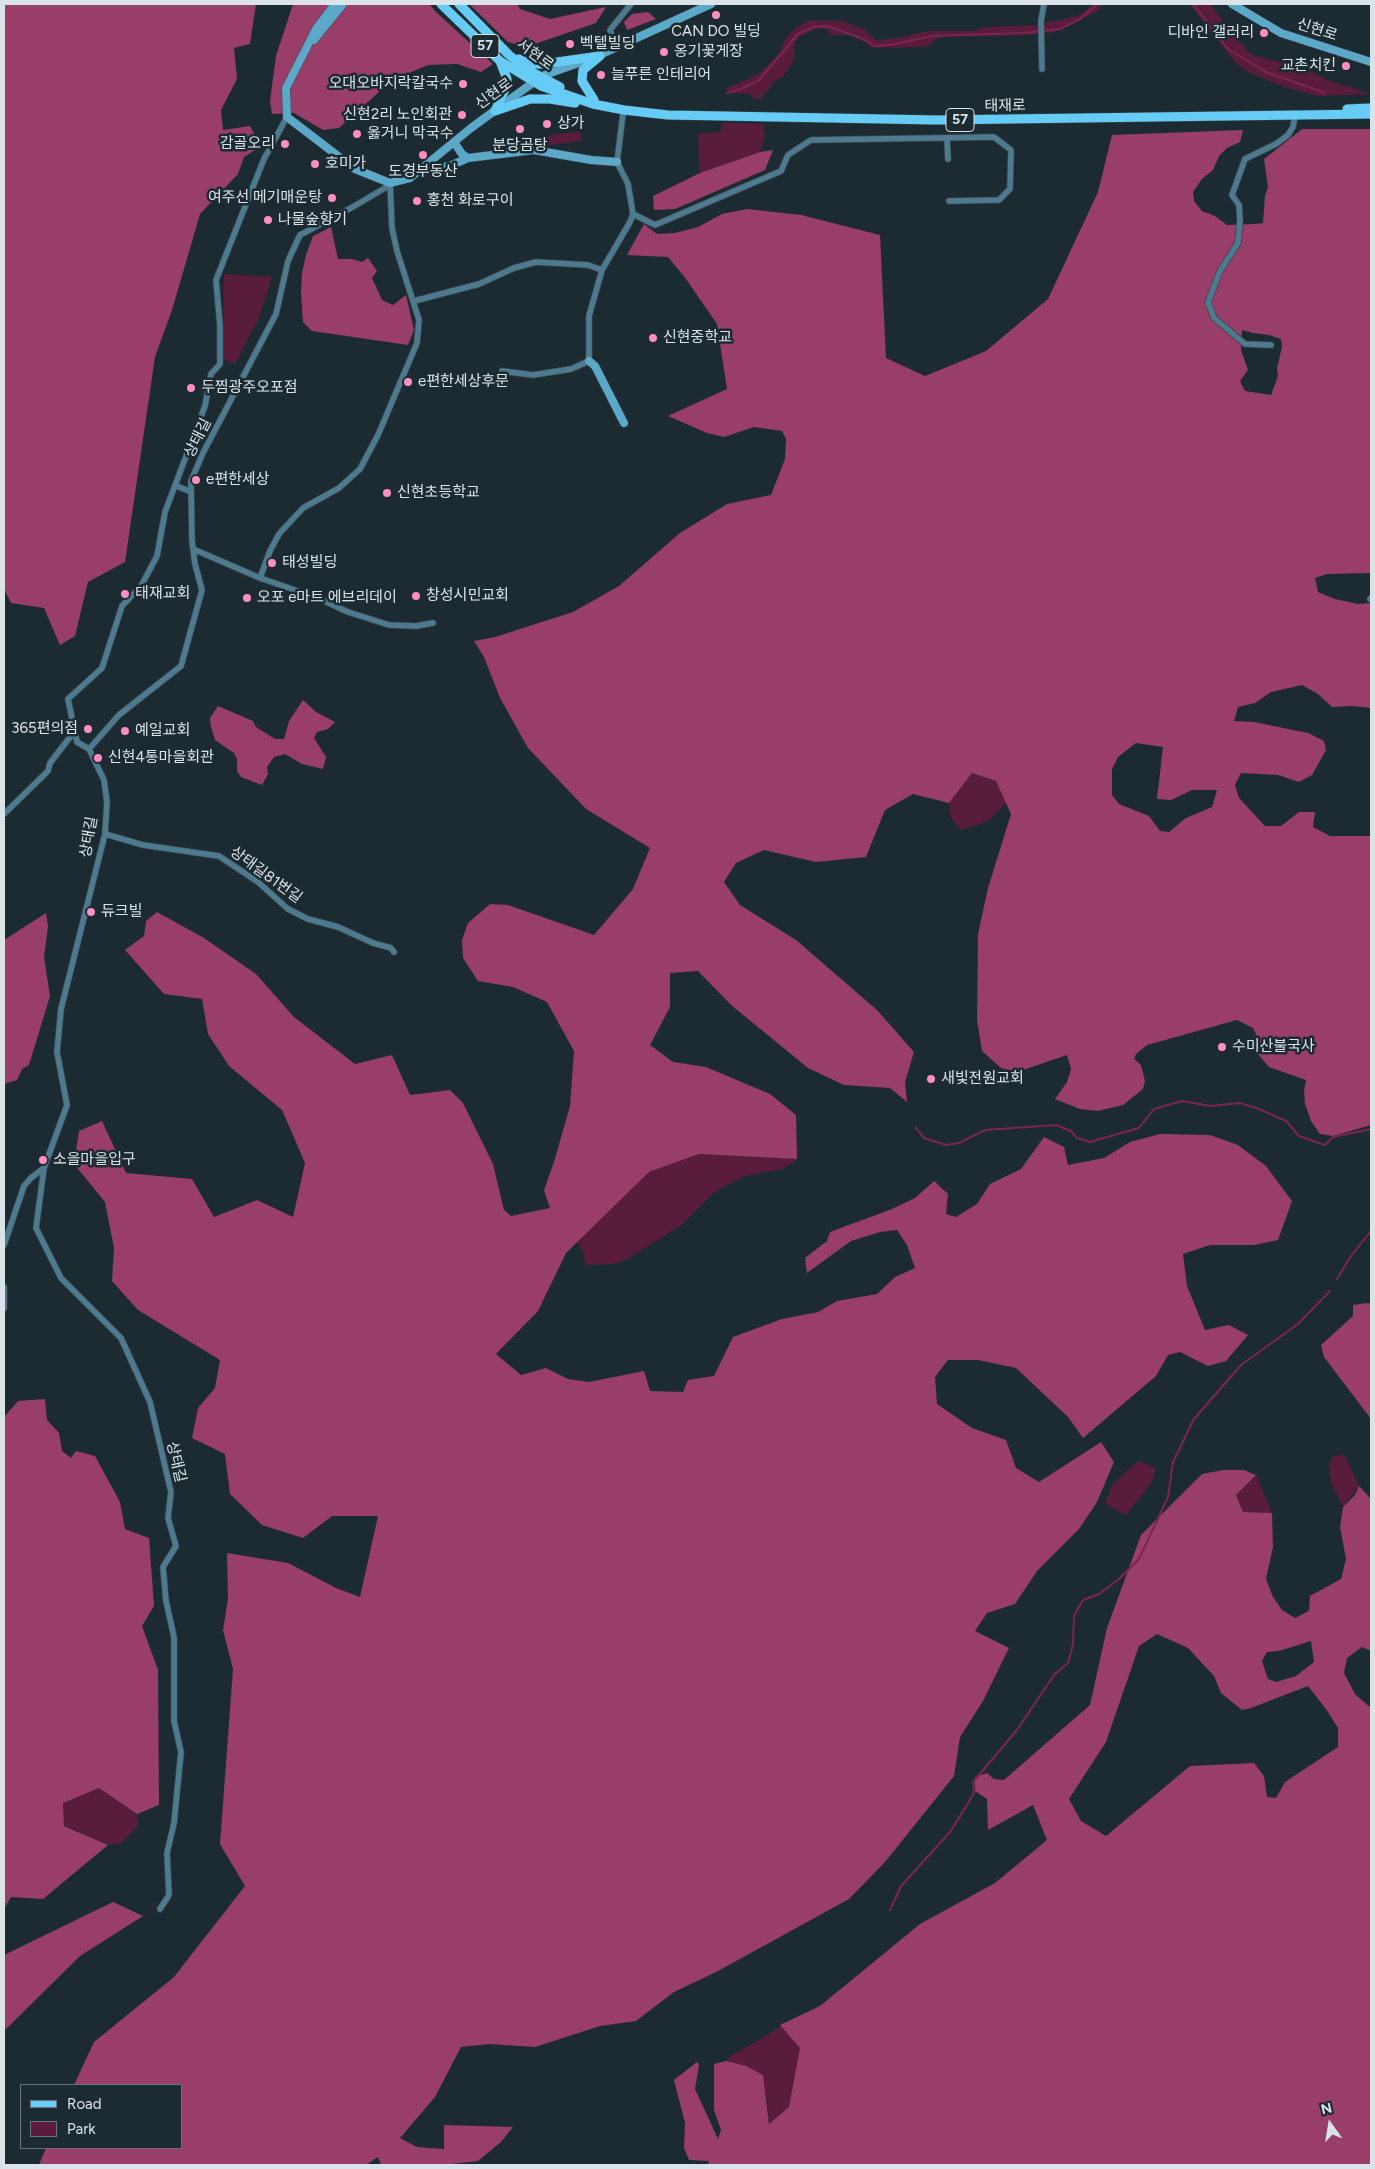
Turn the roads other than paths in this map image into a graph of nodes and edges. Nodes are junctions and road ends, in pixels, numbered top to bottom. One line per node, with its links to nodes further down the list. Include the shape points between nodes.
1 (335, 4): 12 (main road)
2 (343, 4): 12 (main road)
3 (441, 4): 13 (main road, 서현로 / 57)
4 (459, 4): 10 (main road, 서현로 / 57)
5 (631, 4): 9 (street, via 610,30)
6 (711, 4): 9 (main road, 신현로)
7 (1044, 4): 15 (street)
8 (1232, 4): 14 (main road, 신현로, via 1281,33)
9 (617, 48): 11 (main road, 신현로)
10 (509, 55): 11 (main road, via 532,64); 16 (main road, 서현로 / 57)
11 (600, 56): 16 (main road, 신현로); 18 (main road, via 583,70 582,81)
12 (300, 58): 26 (main road, via 286,88)
13 (500, 61): 16 (main road, 서현로 / 57); 21 (main road, via 507,85)
14 (1371, 62)
15 (1042, 69)
16 (537, 80): 17 (main road, 서현로 / 57); 21 (main road, 신현로)
17 (553, 88): 18 (main road, 태재로 / 57)
18 (593, 102): 19 (main road, 태재로 / 57, via 655,111 918,116); 20 (main road); 24 (main road, 태재로 / 57)
19 (1371, 108)
20 (601, 109): 21 (main road, via 540,98 520,101); 22 (main road)
21 (495, 111): 28 (main road, 신현로)
22 (623, 114): 24 (main road); 31 (street)
23 (1371, 114): 25 (main road, 태재로 / 57)
24 (668, 116): 25 (main road, 태재로 / 57, via 937,120)
25 (1295, 116): 38 (street, via 1288,135 1245,159 1232,195 1239,205 1238,244 1220,271 1208,302 1214,318 1245,344)
26 (287, 117): 33 (main road, via 355,169); 42 (street, via 264,159 216,280 220,364 211,374 205,406)
27 (947, 138): 30 (street); 34 (street, via 994,137 1011,150 1010,189 999,200); 35 (street, via 811,140 788,156 781,171 655,225)
28 (454, 142): 29 (main road); 32 (main road, 신현로)
29 (468, 158): 31 (main road, via 534,150); 32 (main road, via 450,166)
30 (948, 159)
31 (617, 162): 35 (street, via 628,184)
32 (420, 170): 33 (main road, 신현로, via 410,178)
33 (390, 183): 37 (street, via 392,228); 43 (street, 상태길, via 300,235 288,261 276,314 203,453 191,481)
34 (949, 201)
35 (633, 214): 36 (street)
36 (602, 270): 37 (street, via 588,265 536,262 479,284); 39 (street, via 589,316)
37 (414, 301): 45 (street, via 419,320 417,343 360,469 339,488 303,508 279,534)
38 (1271, 345)
39 (589, 361): 40 (street, via 571,369 533,374); 41 (main road, via 596,366)
40 (502, 372)
41 (624, 423)
42 (176, 486): 43 (street); 47 (street, via 165,512 157,556 141,586 122,606 102,668 68,699)
43 (192, 492): 44 (street, 상태길)
44 (193, 549): 45 (street); 48 (street, 상태길, via 202,590 181,666 119,714)
45 (260, 578): 46 (street, via 389,626)
46 (432, 623)
47 (74, 732): 48 (street, via 77,742); 49 (street, via 50,763 48,771)
48 (89, 749): 50 (street, 상태길, via 104,780 107,802)
49 (4, 814)
50 (105, 834): 51 (street, 상태길81번길, via 152,847 220,856 258,882 288,909 391,948); 52 (street, 상태길, via 60,1009 56,1052 67,1105)
51 (394, 952)
52 (44, 1168): 53 (street, 상태길, via 24,1186); 56 (street, 상태길, via 36,1228 61,1278 121,1338 150,1402 171,1492 168,1518 176,1546 163,1567 174,1637 174,1722 181,1752 174,1823 167,1853 169,1895)
53 (4, 1245)
54 (4, 1288): 55 (street)
55 (4, 1308)
56 (160, 1909)

